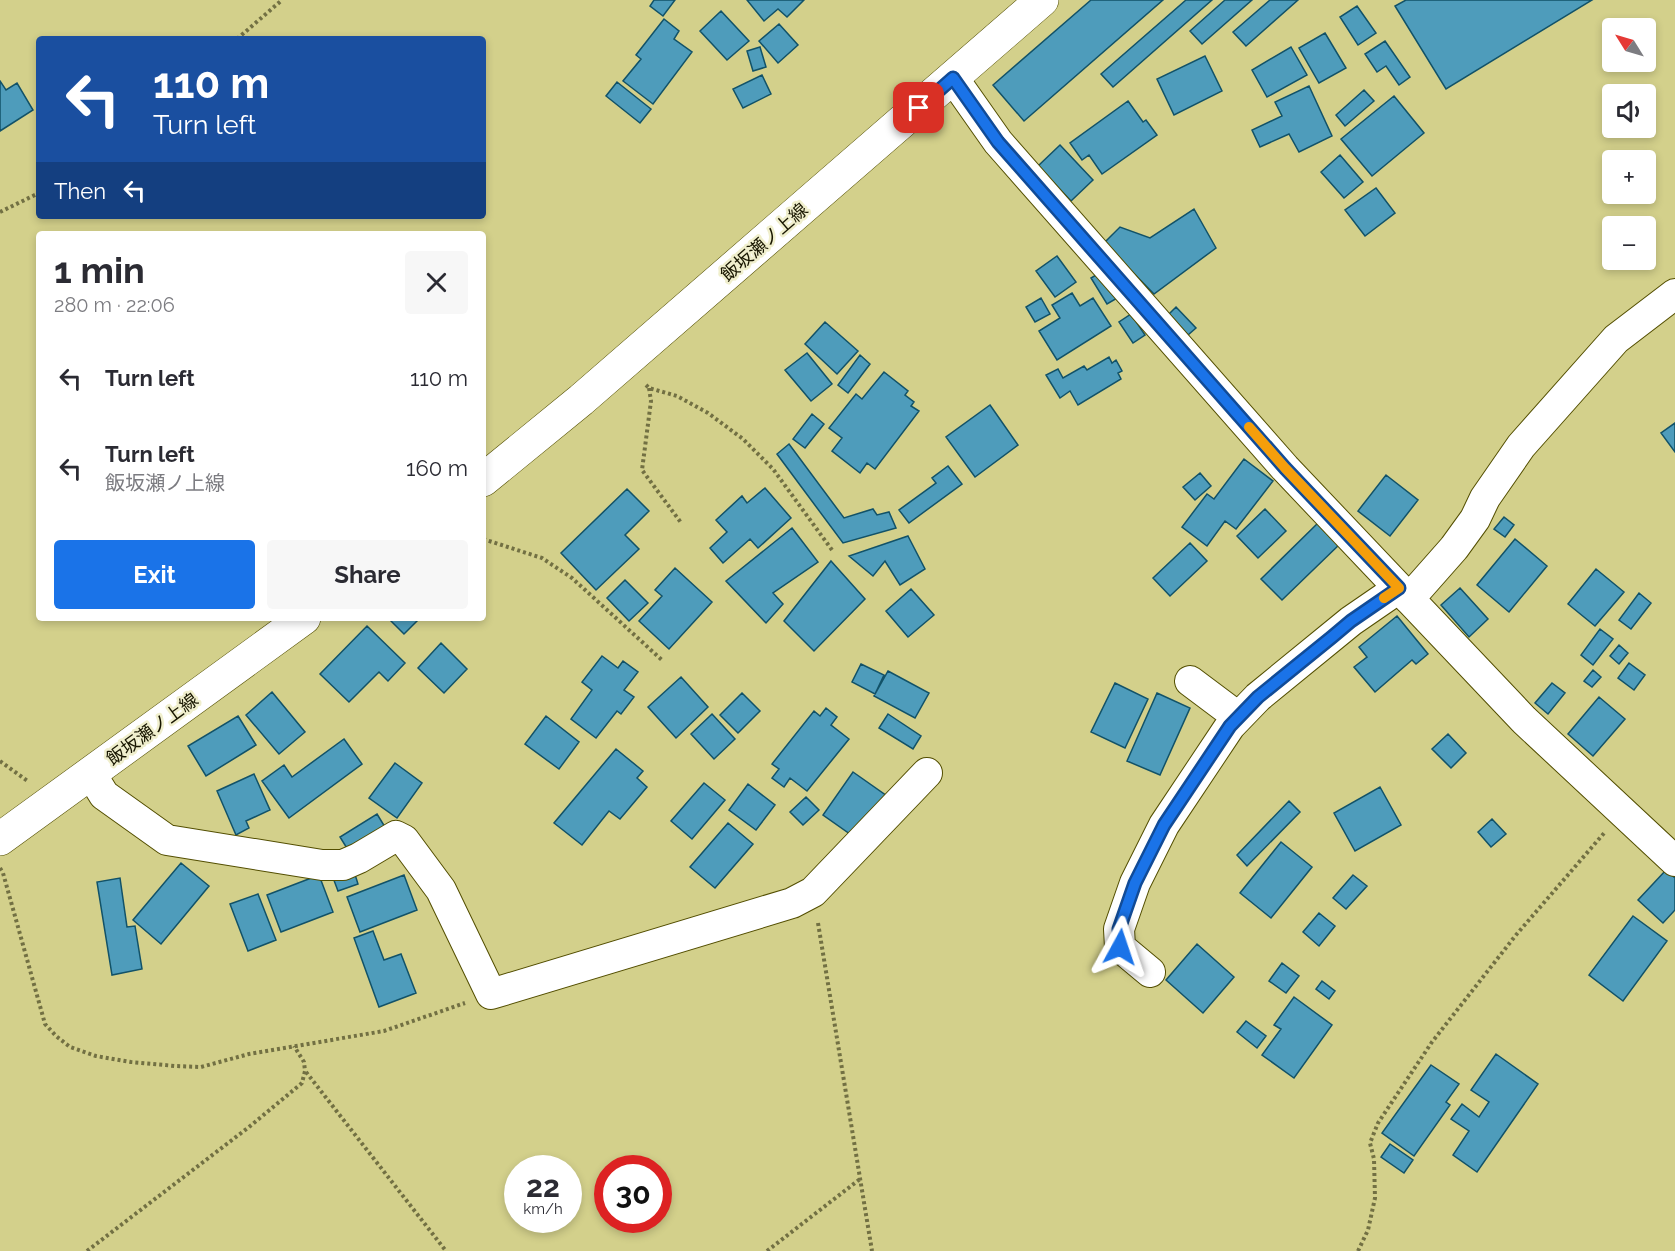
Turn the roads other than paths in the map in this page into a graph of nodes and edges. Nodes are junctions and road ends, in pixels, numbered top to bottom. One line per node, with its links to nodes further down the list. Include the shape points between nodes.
1 (1042, 0): 2 (main road, 飯坂瀬ノ上線)
2 (953, 78): 4 (main road, 飯坂瀬ノ上線); 5 (street, via 998,142 1285,468)
3 (1675, 294): 5 (street, via 1617,339 1521,446 1454,548)
4 (486, 477)
5 (1404, 594): 8 (street, via 1351,621); 12 (street, via 1524,720)
6 (300, 621): 10 (main road, 飯坂瀬ノ上線)
7 (1190, 681): 8 (street)
8 (1238, 717): 13 (street, via 1164,825 1135,883 1119,929 1120,947)
9 (927, 773): 10 (street, via 813,892 792,903 491,994 441,890 404,840 396,836 344,865 322,866 167,840 104,795)
10 (91, 774): 11 (main road, 飯坂瀬ノ上線)
11 (0, 839)
12 (1675, 861)
13 (1150, 972)

